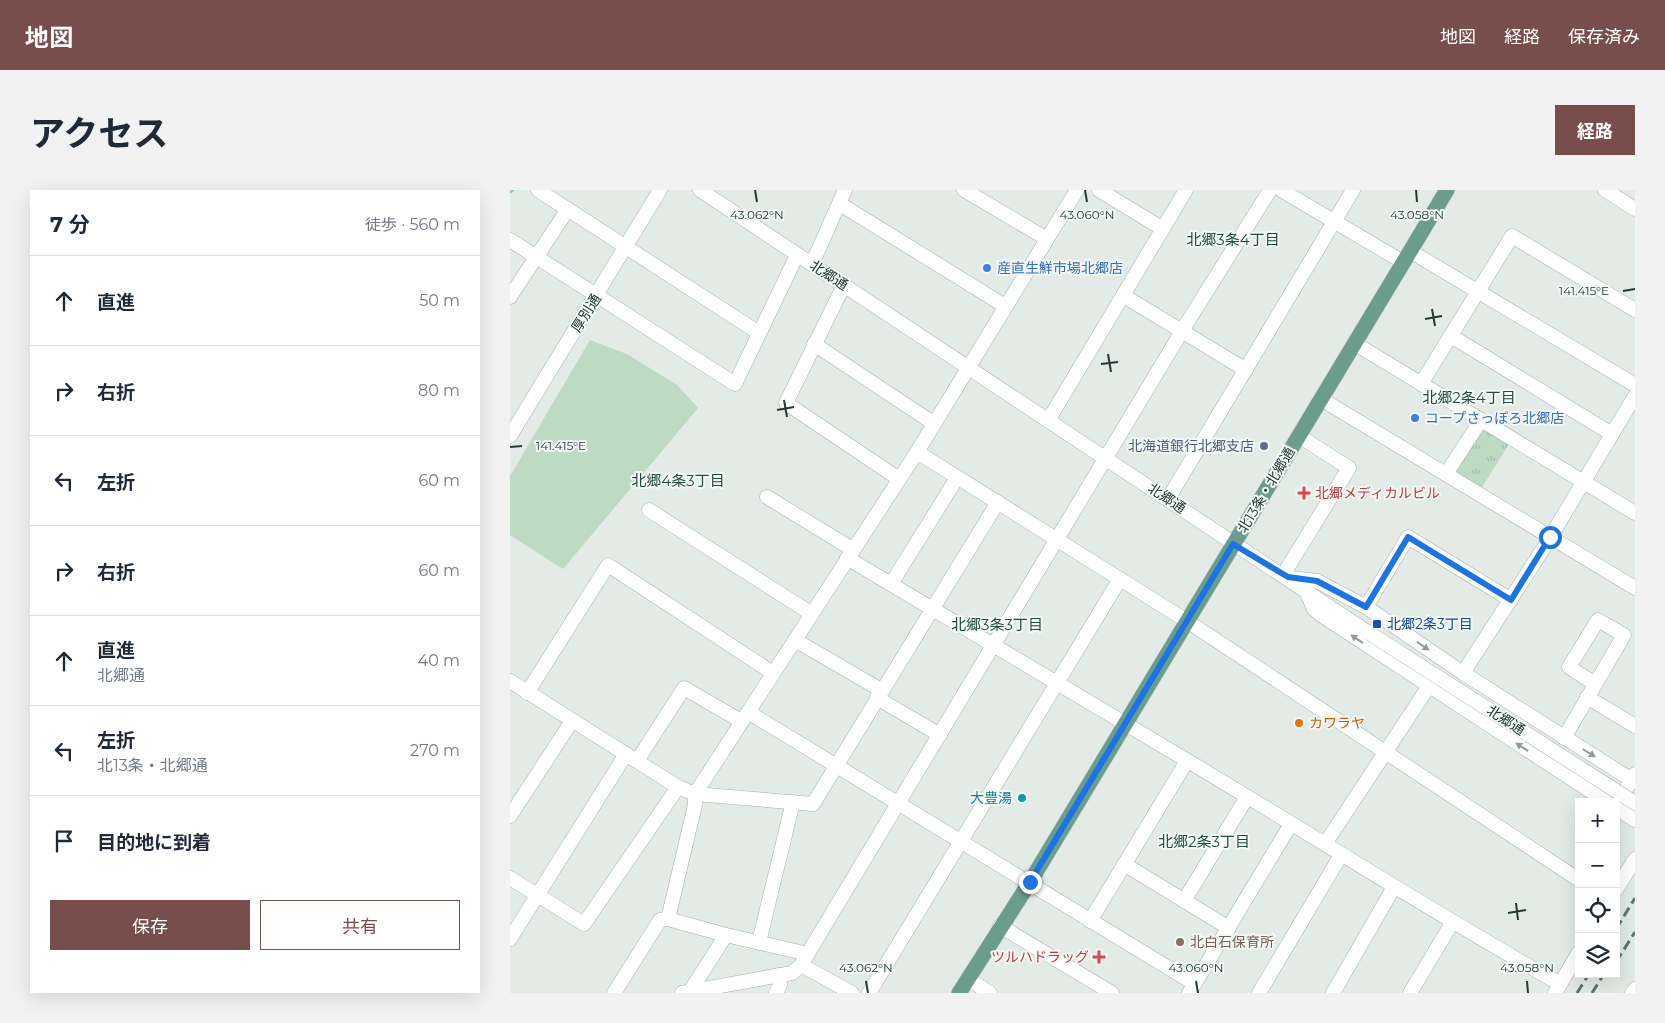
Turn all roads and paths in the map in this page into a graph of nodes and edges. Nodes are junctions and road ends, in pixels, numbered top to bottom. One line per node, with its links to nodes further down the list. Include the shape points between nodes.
1 (538, 190): 15 (street)
2 (660, 190): 21 (street, 厚別通)
3 (700, 190): 22 (street, 北郷通)
4 (964, 190): 19 (street)
5 (1077, 190): 19 (street)
6 (1099, 190): 18 (street)
7 (1186, 190): 18 (street)
8 (1270, 190): 33 (street)
9 (1281, 190): 17 (street)
10 (1354, 190): 17 (street)
11 (1447, 190): 23 (main road, 北13条・北郷通)
12 (1605, 190): 13 (street)
13 (1622, 194): 16 (street)
14 (841, 195): 25 (street); 31 (street)
15 (568, 209): 21 (street); 24 (street)
16 (1635, 209)
17 (1334, 221): 23 (street); 39 (street)
18 (1163, 229): 29 (street)
19 (1047, 239): 31 (street)
20 (510, 240): 24 (street)
21 (626, 247): 28 (street, 厚別通); 34 (street)
22 (797, 255): 25 (street, 北郷通); 34 (street)
23 (1407, 256): 27 (street); 36 (main road, 北13条・北郷通)
24 (538, 257): 28 (street); 30 (street)
25 (812, 264): 26 (street, 北郷通)
26 (844, 285): 37 (street); 38 (street, 北郷通)
27 (1478, 292): 32 (street, via 1512,236); 35 (street); 41 (street)
28 (598, 295): 34 (street, via 735,384); 47 (street, 厚別通)
29 (1124, 296): 33 (street); 44 (street)
30 (510, 297)
31 (1005, 306): 38 (street)
32 (1635, 310)
33 (1182, 331): 39 (street); 51 (street)
34 (758, 332)
35 (1452, 336): 40 (street); 48 (street)
36 (1354, 343): 40 (street); 43 (main road, 北13条・北郷通)
37 (814, 344): 46 (street); 54 (street, via 786,402)
38 (969, 367): 44 (street, 北郷通); 46 (street)
39 (1246, 370): 57 (street)
40 (1421, 384): 45 (street)
41 (1635, 385)
42 (1635, 396): 48 (street)
43 (1321, 399): 49 (main road, 北13条・北郷通); 52 (street)
44 (1049, 419): 51 (street, 北郷通)
45 (1480, 420): 52 (street); 55 (street)
46 (933, 424): 50 (street)
47 (510, 434)
48 (1612, 434): 55 (street)
49 (1298, 436): 63 (main road, 北13条・北郷通); 65 (street, via 1349,468)
50 (917, 452): 53 (street); 54 (street)
51 (1108, 458): 57 (street, 北郷通); 62 (street)
52 (1446, 474): 61 (street)
53 (957, 478): 58 (street); 67 (street)
54 (899, 479): 64 (street)
55 (1584, 482): 60 (street); 61 (street)
56 (767, 497): 64 (street)
57 (1168, 499): 63 (street, 北郷通)
58 (998, 502): 62 (street); 72 (street)
59 (649, 510): 73 (street)
60 (1635, 513)
61 (1550, 537): 68 (street); 70 (street)
62 (1058, 539): 66 (street); 76 (street)
63 (1233, 544): 65 (street, 北郷通); 74 (main road, 北13条・北郷通)
64 (850, 553): 67 (street); 73 (street)
65 (1286, 576): 69 (street, 北郷通); 71 (street, via 1317,581)
66 (1120, 579): 74 (street); 79 (street)
67 (891, 584): 72 (street)
68 (1635, 588)
69 (1306, 590): 82 (street, one-way to 69, via 1321,615 1314,609); 103 (street, 北郷通, bridge)
70 (1511, 600): 71 (street, via 1408,537); 78 (street)
71 (1366, 607): 78 (street, one-way to 78)
72 (931, 609): 76 (street); 84 (street)
73 (812, 614): 75 (street)
74 (1187, 621): 88 (main road, 北13条・北郷通); 92 (street)
75 (795, 640): 77 (street); 84 (street, via 881,690)
76 (993, 646): 79 (street); 90 (street)
77 (772, 673): 83 (street, via 608,565); 86 (street)
78 (1463, 673): 91 (street)
79 (1056, 684): 88 (street); 109 (street)
80 (1596, 684): 80 (street, via 1624,635 1598,620 1569,667); 85 (street)
81 (511, 685): 83 (street)
82 (1429, 686): 92 (street); 100 (street, one-way to 82)
83 (527, 693): 87 (street)
84 (877, 698): 90 (street); 95 (street)
85 (1587, 698): 89 (street); 91 (street)
86 (744, 716): 93 (street, via 684,688); 95 (street); 98 (street)
87 (572, 721): 93 (street); 106 (street)
88 (1123, 724): 94 (street); 116 (main road, 北13条・北郷通)
89 (1635, 726)
90 (940, 735): 104 (street)
91 (1564, 738): 96 (street, one-way to 96)
92 (1386, 753): 110 (street); 114 (street)
93 (631, 758): 97 (street); 119 (street)
94 (1187, 761): 99 (street); 113 (street)
95 (836, 765): 102 (street, via 813,804); 104 (street)
96 (1634, 778): 101 (street)
97 (678, 788): 98 (street); 119 (street, via 584,924)
98 (695, 794): 102 (street); 121 (street)
99 (1247, 797): 108 (street); 120 (street)
100 (1601, 798)
101 (1620, 801)
102 (793, 802): 128 (street)
103 (1635, 803)
104 (899, 804): 109 (street); 129 (street)
105 (1620, 810): 107 (street)
106 (510, 816)
107 (1635, 820)
108 (1291, 824): 110 (street); 125 (street)
109 (962, 840): 116 (street); 140 (street)
110 (1325, 844): 111 (street)
111 (1341, 855): 117 (street); 144 (street)
112 (1635, 859): 118 (street)
113 (1124, 864): 120 (street); 122 (street)
114 (1575, 877)
115 (510, 878): 119 (street)
116 (1030, 882): 122 (street); 124 (main road, 北13条・北郷通)
117 (1394, 887): 123 (street); 145 (street)
118 (1617, 888)
119 (538, 896): 127 (street)
120 (1184, 900): 125 (street)
121 (668, 918): 126 (street); 137 (street, via 660,920)
122 (1090, 921): 133 (street)
123 (1452, 923): 134 (street); 146 (street)
124 (1000, 926): 132 (main road, 北13条・北郷通); 143 (street)
125 (1229, 928): 133 (street)
126 (726, 935): 128 (street); 136 (street)
127 (510, 939)
128 (759, 942): 129 (street)
129 (805, 959): 131 (street, via 792,972); 139 (street)
130 (1575, 959): 134 (street)
131 (780, 975): 136 (street); 138 (street)
132 (968, 979): 141 (main road, 北13条・北郷通); 142 (street)
133 (1192, 988)
134 (1557, 989)
135 (1635, 989): 147 (street)
136 (687, 992)
137 (614, 993)
138 (776, 993)
139 (852, 993)
140 (868, 993)
141 (959, 993)
142 (990, 993)
143 (1112, 993)
144 (1259, 993)
145 (1333, 993)
146 (1410, 993)
147 (1632, 993)

